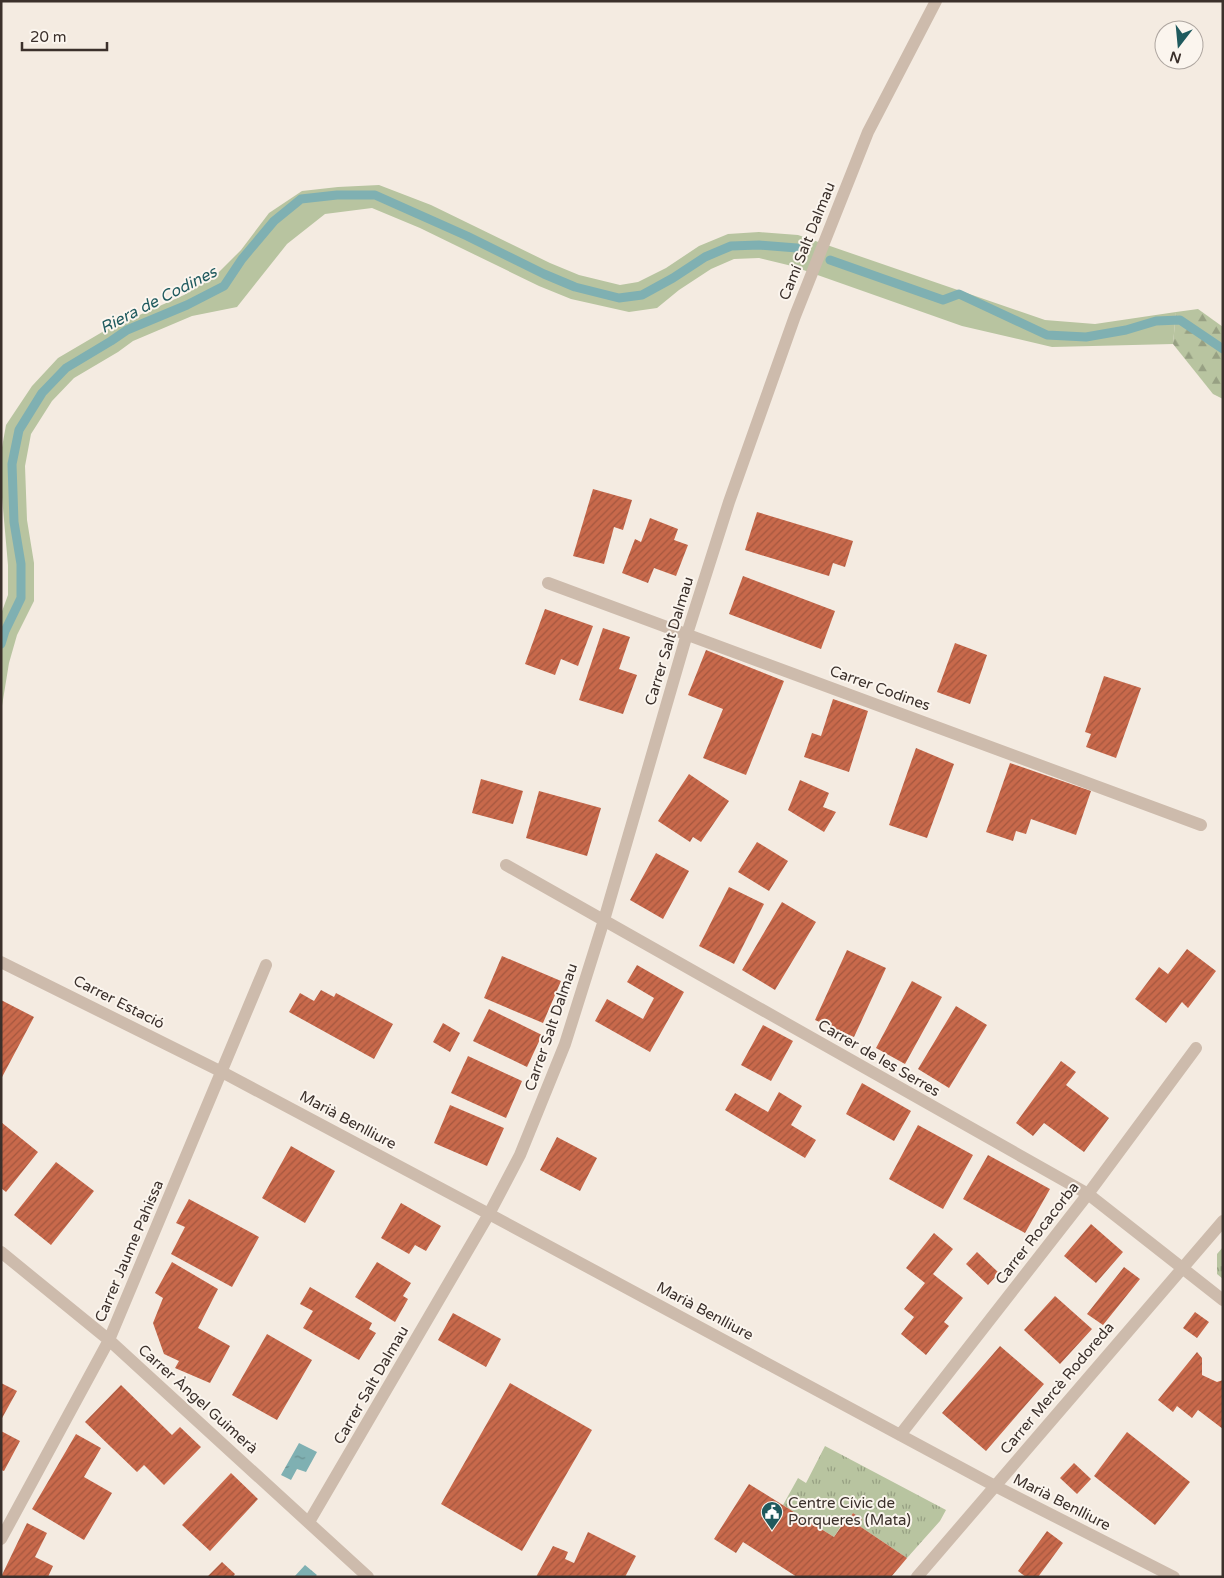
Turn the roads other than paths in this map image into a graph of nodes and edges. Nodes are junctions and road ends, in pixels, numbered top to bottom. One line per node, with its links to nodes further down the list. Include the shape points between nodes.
1 (936, 1): 2 (street, Camí Salt Dalmau, via 868,132 810,277)
2 (729, 502): 4 (street, Carrer Salt Dalmau)
3 (548, 583): 4 (street, Carrer Codines)
4 (687, 634): 5 (street, Carrer Codines); 7 (street, Carrer Salt Dalmau)
5 (1201, 825)
6 (506, 865): 7 (street, Carrer de les Serres)
7 (604, 920): 12 (street, Carrer de les Serres); 13 (street, Carrer Salt Dalmau, via 565,1044 520,1155)
8 (1, 962): 11 (street, Carrer Estació)
9 (266, 965): 11 (street, Carrer Jaume Pahissa)
10 (1196, 1048): 12 (street, Carrer Rocacorba)
11 (222, 1072): 13 (street, Marià Benlliure); 18 (street, Carrer Jaume Pahissa)
12 (1088, 1194): 16 (street, Carrer de les Serres); 19 (street, Carrer Rocacorba)
13 (489, 1214): 19 (street, Marià Benlliure); 21 (street, Carrer Salt Dalmau)
14 (1223, 1221): 16 (street, Carrer Mercè Rodoreda)
15 (1, 1252): 18 (street, Carrer Àngel Guimerà)
16 (1182, 1268): 17 (street, Carrer de les Serres); 20 (street, Carrer Mercè Rodoreda)
17 (1223, 1300)
18 (109, 1340): 21 (street, Carrer Àngel Guimerà); 22 (street, Carrer Jaume Pahissa)
19 (900, 1436): 20 (street, Marià Benlliure)
20 (995, 1486): 24 (street, Carrer Mercè Rodoreda); 25 (street, Marià Benlliure)
21 (309, 1522): 23 (street, Carrer Àngel Guimerà)
22 (1, 1539)
23 (368, 1577)
24 (917, 1577)
25 (1174, 1577)

